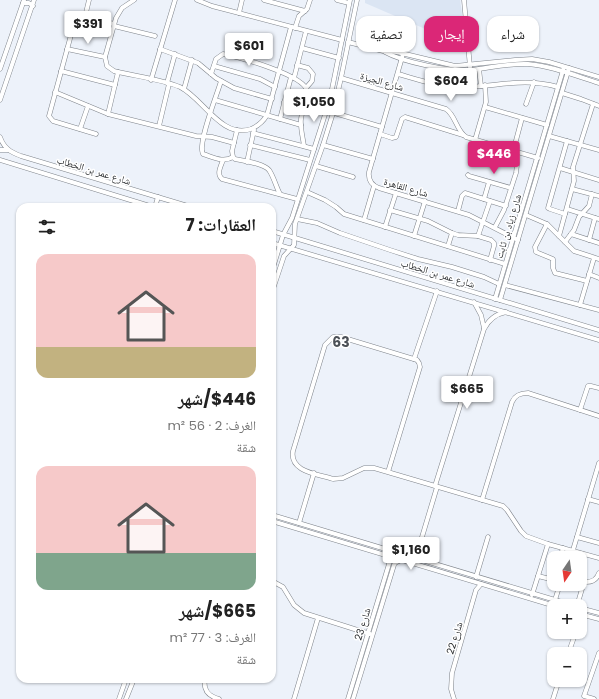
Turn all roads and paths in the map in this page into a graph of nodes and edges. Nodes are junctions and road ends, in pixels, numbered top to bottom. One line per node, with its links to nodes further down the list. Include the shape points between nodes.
1 (34, 0): 15 (street)
2 (90, 0): 18 (street)
3 (134, 0): 19 (street, via 122,8)
4 (175, 0): 28 (street)
5 (198, 0): 17 (street)
6 (242, 0): 17 (street)
7 (264, 0): 13 (street)
8 (310, 0): 16 (street)
9 (336, 0): 14 (street)
10 (357, 0): 24 (street)
11 (464, 0): 38 (street)
12 (23, 1): 15 (street); 42 (street)
13 (269, 1): 16 (street)
14 (350, 2): 23 (street)
15 (32, 6): 70 (street)
16 (305, 11): 20 (street)
17 (239, 13): 20 (street)
18 (85, 17): 19 (street); 27 (street, via 78,33 71,35)
19 (114, 25): 22 (street); 33 (street)
20 (293, 27): 21 (street); 46 (street)
21 (306, 30): 23 (street); 26 (street)
22 (155, 36)
23 (342, 40): 34 (street)
24 (348, 42): 25 (street); 54 (street)
25 (356, 44)
26 (302, 48): 34 (street); 37 (street)
27 (67, 49): 33 (street); 45 (street)
28 (160, 49): 31 (street); 55 (street)
29 (385, 52): 35 (street)
30 (390, 52): 32 (street)
31 (175, 54): 36 (street); 59 (street)
32 (404, 54): 35 (street, شارع القاهرة); 38 (street, via 448,64)
33 (105, 57): 47 (street, via 106,66)
34 (339, 58): 79 (street)
35 (402, 59): 44 (street, via 445,69); 51 (street, شارع القاهرة)
36 (192, 60): 50 (street); 65 (street)
37 (297, 65): 52 (street); 64 (street, via 308,68 313,74 312,81)
38 (469, 65): 40 (street, via 524,59); 44 (street)
39 (214, 66): 46 (street, via 216,59 223,54); 50 (street); 62 (street, via 260,79)
40 (564, 67): 41 (street); 48 (street, شارع زياد بن ثابت)
41 (569, 68): 49 (street, شارع زياد بن ثابت); 53 (street)
42 (0, 69)
43 (479, 69): 44 (street); 48 (street, via 526,64); 61 (street)
44 (470, 70)
45 (61, 71): 60 (street); 66 (street)
46 (279, 71): 52 (street); 62 (street)
47 (118, 72): 55 (street); 60 (street)
48 (563, 72): 49 (street); 63 (street, شارع زياد بن ثابت)
49 (568, 73): 58 (street); 68 (street, شارع زياد بن ثابت)
50 (211, 74): 56 (street)
51 (398, 74): 61 (street, via 446,86); 67 (street, شارع القاهرة)
52 (292, 77): 64 (street); 72 (street)
53 (599, 77)
54 (341, 78): 67 (street, شارع الجيزة); 81 (street)
55 (151, 80): 59 (street)
56 (221, 82): 69 (street, via 240,91); 71 (street)
57 (534, 82): 61 (street); 63 (street); 73 (street)
58 (599, 83)
59 (168, 84): 65 (street); 87 (street)
60 (115, 85): 82 (street)
61 (483, 86): 77 (street)
62 (275, 87): 69 (street)
63 (558, 87): 86 (street, شارع زياد بن ثابت)
64 (306, 88): 78 (street)
65 (184, 90): 80 (street)
66 (55, 92): 75 (street); 91 (street, via 50,119)
67 (392, 93): 89 (street, شارع القاهرة); 96 (street, شارع الجيزة, via 446,109)
68 (562, 93): 74 (street); 98 (street, شارع زياد بن ثابت)
69 (272, 99): 83 (street)
70 (0, 100)
71 (215, 100): 80 (street); 83 (street)
72 (284, 102): 78 (street); 85 (street)
73 (526, 104)
74 (594, 104): 76 (street); 105 (street)
75 (88, 106): 82 (street); 91 (street)
76 (599, 106)
77 (485, 107): 84 (street); 100 (street)
78 (304, 108): 88 (street)
79 (326, 111): 81 (street); 107 (street)
80 (211, 113): 92 (street, via 223,124); 97 (street)
81 (333, 113): 89 (street); 104 (street)
82 (108, 114): 87 (street)
83 (267, 115): 85 (street); 90 (street)
84 (522, 118): 86 (street); 111 (street)
85 (280, 119): 88 (street)
86 (546, 125): 113 (street, شارع زياد بن ثابت)
87 (159, 126): 97 (street)
88 (302, 126): 106 (street)
89 (382, 127): 95 (street, شارع القاهرة)
90 (254, 128): 92 (street); 93 (street)
91 (80, 129): 94 (street)
92 (237, 130): 102 (street)
93 (253, 132): 103 (street); 106 (street)
94 (96, 134)
95 (380, 134): 96 (street, via 396,137 405,117); 114 (street, شارع القاهرة)
96 (464, 135): 100 (street)
97 (203, 136): 102 (street); 117 (street, via 202,153)
98 (549, 136): 101 (street); 115 (street, شارع زياد بن ثابت)
99 (0, 137): 109 (street)
100 (476, 140): 111 (street)
101 (567, 141): 105 (street); 121 (street)
102 (234, 143): 112 (street)
103 (250, 145): 118 (street); 119 (street)
104 (323, 145): 114 (street); 120 (street)
105 (580, 145): 110 (street); 122 (street)
106 (304, 146): 107 (street)
107 (314, 149): 118 (street)
108 (0, 150): 109 (street)
109 (8, 150): 135 (street, شارع عمر بن الخطاب)
110 (599, 150)
111 (514, 151): 113 (street); 128 (street, via 517,168)
112 (233, 157): 117 (street); 119 (street)
113 (537, 157): 115 (street); 165 (street, شارع زياد بن ثابت)
114 (373, 159): 127 (street, شارع القاهرة, via 369,180)
115 (542, 159): 148 (street, شارع زياد بن ثابت)
116 (0, 160): 140 (street, شارع عمر بن الخطاب)
117 (223, 160): 132 (street, via 219,172 222,179)
118 (310, 160): 136 (street)
119 (247, 162): 132 (street, via 268,169)
120 (316, 166): 124 (street); 130 (street)
121 (560, 168): 122 (street); 146 (street, via 548,208)
122 (573, 172): 125 (street); 129 (street, via 575,178)
123 (468, 175): 126 (street)
124 (353, 177)
125 (599, 180)
126 (489, 182): 128 (street); 137 (street)
127 (374, 186): 131 (street, شارع القاهرة); 152 (street)
128 (511, 188): 143 (street)
129 (572, 189): 133 (street); 146 (street)
130 (307, 192): 151 (street); 152 (street, via 330,203 344,214)
131 (396, 193): 138 (street, شارع القاهرة); 144 (street)
132 (280, 194): 136 (street)
133 (592, 194): 134 (street); 147 (street, via 589,206)
134 (599, 196)
135 (156, 197): 141 (street); 142 (street, شارع عمر بن الخطاب)
136 (297, 199): 153 (street)
137 (484, 199): 139 (street); 145 (street, via 463,194)
138 (425, 201): 145 (street, شارع القاهرة); 149 (street)
139 (490, 201): 143 (street); 154 (street)
140 (140, 203)
141 (154, 203)
142 (177, 203)
143 (506, 206): 157 (street)
144 (390, 210): 149 (street); 156 (street)
145 (458, 211): 154 (street, شارع القاهرة)
146 (566, 211): 147 (street); 164 (street)
147 (582, 214): 150 (street); 160 (street)
148 (526, 215): 155 (street); 167 (street, شارع زياد بن ثابت)
149 (419, 218): 159 (street); 162 (street)
150 (597, 219): 168 (street)
151 (296, 220): 153 (street); 166 (street); 186 (street, via 317,223 390,250 452,267)
152 (364, 220): 156 (street)
153 (290, 221): 161 (street)
154 (483, 221): 157 (street, شارع القاهرة); 163 (street)
155 (547, 224): 164 (street); 185 (street, via 535,247 536,252 553,258 555,273)
156 (385, 227): 162 (street)
157 (496, 227): 165 (street, شارع القاهرة)
158 (276, 232): 161 (street, شارع عمر بن الخطاب)
159 (452, 233): 163 (street); 173 (street)
160 (571, 234): 168 (street); 169 (street)
161 (283, 235): 166 (street, شارع عمر بن الخطاب); 172 (street)
162 (414, 236): 173 (street)
163 (478, 236): 178 (street, via 494,243)
164 (559, 236): 169 (street)
165 (513, 237): 167 (street, شارع القاهرة); 179 (street, شارع زياد بن ثابت)
166 (294, 238): 174 (street, via 294,245); 180 (street, شارع عمر بن الخطاب)
167 (518, 240): 187 (street, شارع زياد بن ثابت)
168 (589, 240): 170 (street)
169 (565, 242): 176 (street, via 574,250)
170 (599, 243)
171 (276, 244): 172 (street, شارع عمر بن الخطاب)
172 (280, 245): 174 (street, شارع عمر بن الخطاب); 175 (street)
173 (448, 246): 178 (street)
174 (291, 248): 183 (street, via 284,256); 184 (street, شارع عمر بن الخطاب)
175 (276, 258)
176 (594, 258): 177 (street); 181 (street)
177 (599, 259)
178 (490, 260): 179 (street)
179 (505, 264): 186 (street, شارع زياد بن ثابت)
180 (400, 270): 184 (street); 189 (street, شارع عمر بن الخطاب)
181 (589, 274): 182 (street); 185 (street)
182 (599, 278)
183 (276, 280)
184 (397, 280): 188 (street, شارع عمر بن الخطاب)
185 (587, 281): 191 (street)
186 (499, 284): 189 (street, شارع زياد بن ثابت)
187 (504, 285): 189 (street, شارع زياد بن ثابت); 191 (street)
188 (436, 292): 190 (street, شارع عمر بن الخطاب); 197 (street)
189 (498, 299): 195 (street, شارع عمر بن الخطاب)
190 (474, 302): 193 (street, شارع عمر بن الخطاب); 194 (street, via 481,315)
191 (580, 305): 192 (street)
192 (599, 310)
193 (507, 312): 194 (street, via 494,316); 196 (street, شارع عمر بن الخطاب)
194 (484, 329): 205 (street)
195 (599, 330)
196 (599, 340)
197 (414, 359): 202 (street, via 420,367); 203 (street, via 341,337 333,337 327,342 293,454 298,468)
198 (599, 388): 199 (street, via 588,386)
199 (580, 410): 200 (street); 207 (street, via 528,393 516,396)
200 (599, 416)
201 (599, 463): 204 (street)
202 (388, 472): 203 (street, via 367,468 338,479); 205 (street)
203 (314, 473): 211 (street)
204 (597, 479): 206 (street)
205 (436, 486): 207 (street); 222 (street, via 419,547)
206 (588, 499): 208 (street); 213 (street)
207 (482, 500): 215 (street, via 505,508 524,534)
208 (599, 502)
209 (276, 517): 211 (street)
210 (276, 522): 219 (street)
211 (299, 523): 222 (street)
212 (488, 537): 225 (street)
213 (577, 537): 214 (street); 217 (street)
214 (599, 543)
215 (548, 544): 216 (street); 226 (street)
216 (563, 548): 217 (street); 218 (street)
217 (573, 550): 220 (street)
218 (562, 551)
219 (386, 555): 221 (street); 241 (street, شارع 23, via 389,564)
220 (599, 558)
221 (401, 560): 227 (street); 242 (street, شارع 23, via 394,565)
222 (420, 560): 223 (street)
223 (459, 571): 225 (street); 227 (street)
224 (599, 573): 229 (street, via 594,581)
225 (476, 576): 232 (street)
226 (538, 576): 228 (street); 232 (street)
227 (457, 577): 231 (street)
228 (547, 578)
229 (587, 582)
230 (276, 583): 239 (street, via 283,587 300,611)
231 (481, 584): 233 (street); 254 (street, شارع 22, via 476,590 452,673 451,689)
232 (533, 593): 233 (street); 234 (street)
233 (531, 599): 235 (street)
234 (552, 599)
235 (547, 604)
236 (587, 610): 237 (street)
237 (599, 614)
238 (587, 616): 240 (street)
239 (318, 618): 241 (street); 251 (street)
240 (599, 620)
241 (368, 633): 242 (street); 252 (street, شارع 23)
242 (373, 634): 253 (street, شارع 23)
243 (599, 653): 256 (street, via 584,696)
244 (125, 683): 248 (street)
245 (132, 683): 249 (street)
246 (204, 683): 250 (street, via 209,695)
247 (557, 687): 255 (street)
248 (119, 699)
249 (126, 699)
250 (219, 699)
251 (294, 699)
252 (348, 699)
253 (353, 699)
254 (454, 699)
255 (553, 699)
256 (594, 699)

